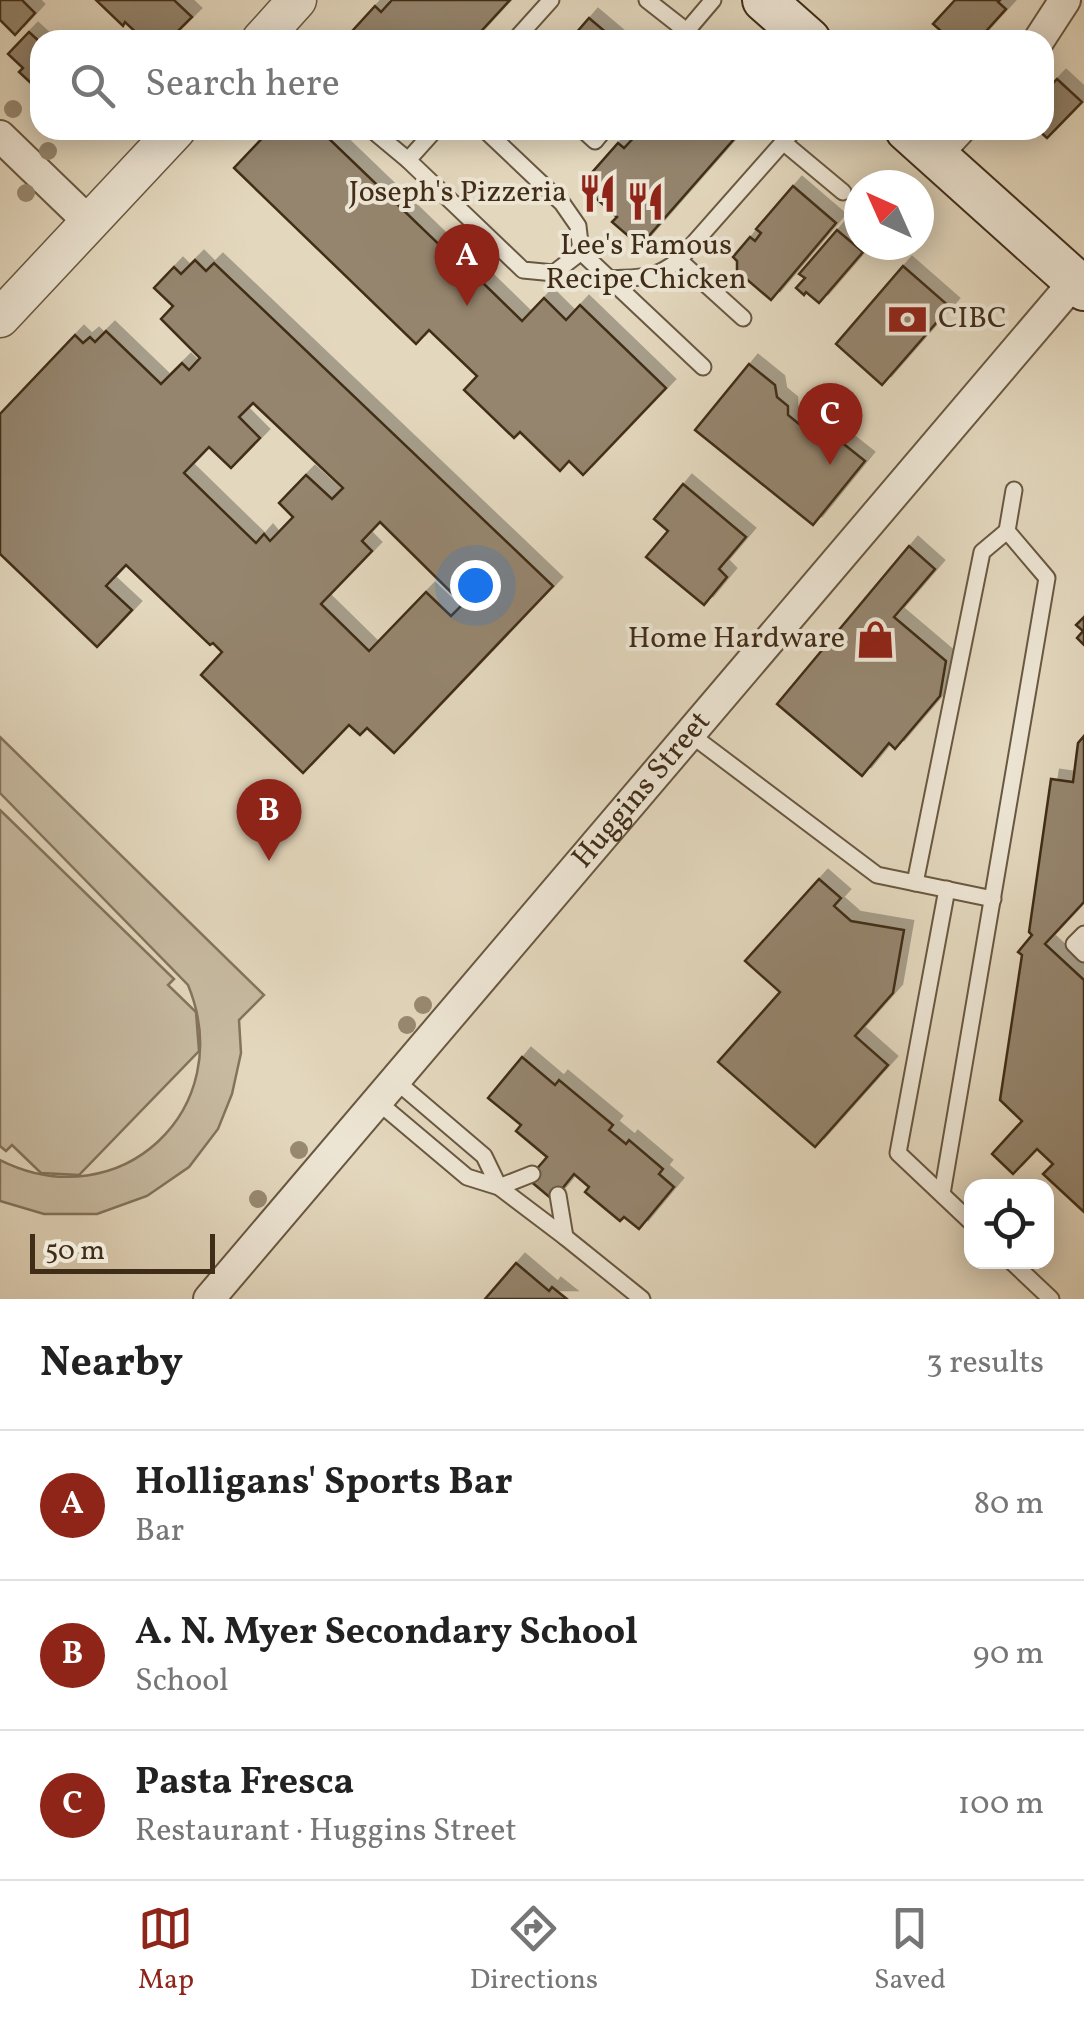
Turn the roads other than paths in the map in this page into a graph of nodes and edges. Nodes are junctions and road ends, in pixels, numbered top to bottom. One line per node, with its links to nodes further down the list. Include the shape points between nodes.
1 (298, 0): 7 (street)
2 (551, 0): 8 (lane)
3 (647, 0): 9 (lane)
4 (713, 0): 10 (lane)
5 (764, 0): 11 (main road)
6 (1066, 0): 12 (street)
7 (271, 30)
8 (524, 30)
9 (680, 30)
10 (693, 30)
11 (798, 30)
12 (1046, 30)
13 (0, 136): 23 (street)
14 (167, 140): 23 (street)
15 (384, 140): 21 (lane)
16 (426, 140): 21 (lane)
17 (495, 140): 24 (lane, via 562,204 578,226)
18 (784, 140): 25 (lane)
19 (792, 140): 22 (lane)
20 (935, 140): 27 (main road)
21 (408, 160): 24 (lane, via 523,270 554,272)
22 (842, 192)
23 (89, 222): 28 (street)
24 (581, 252): 26 (lane)
25 (679, 260): 26 (lane, via 664,272); 29 (lane)
26 (609, 279): 30 (lane)
27 (1080, 285): 33 (street, Huggins Street)
28 (0, 318)
29 (743, 318)
30 (702, 367)
31 (1014, 490): 32 (lane)
32 (1007, 531): 34 (lane, via 982,552); 36 (lane, via 1047,578)
33 (690, 734): 34 (lane, via 877,875); 39 (street, Huggins Street)
34 (915, 883): 35 (lane)
35 (947, 889): 36 (lane); 43 (lane, via 898,1153)
36 (994, 898): 43 (lane)
37 (1084, 934): 38 (lane, via 1074,944)
38 (1084, 954)
39 (387, 1091): 41 (lane, via 468,1176); 41 (lane, via 484,1156); 47 (street, Huggins Street)
40 (532, 1174): 41 (lane)
41 (499, 1186): 45 (lane)
42 (558, 1194): 45 (lane)
43 (942, 1194): 44 (lane)
44 (964, 1215)
45 (564, 1237): 48 (lane)
46 (1020, 1269): 49 (lane)
47 (209, 1299)
48 (642, 1299)
49 (1052, 1299)

